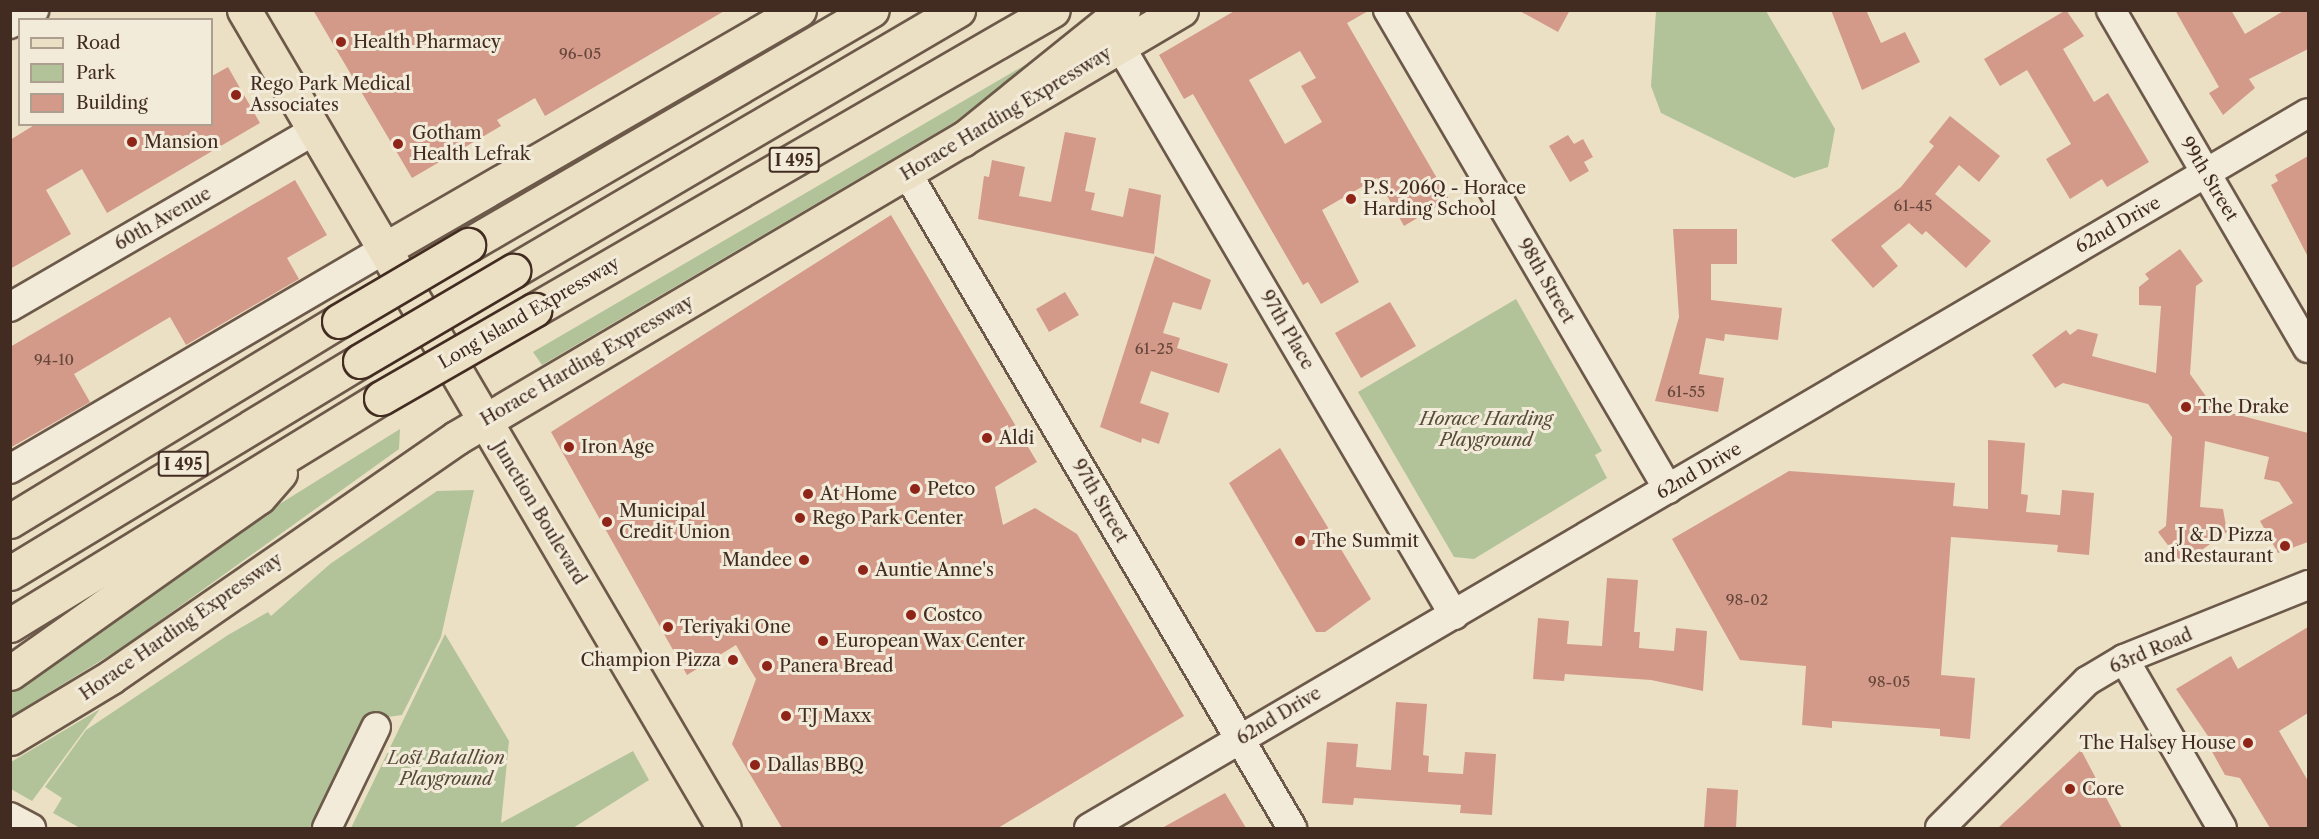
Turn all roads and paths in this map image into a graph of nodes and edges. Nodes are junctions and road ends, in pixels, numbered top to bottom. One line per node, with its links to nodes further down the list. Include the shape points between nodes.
1 (34, 10): 11 (street)
2 (244, 10): 14 (main road, Junction Boulevard)
3 (799, 10): 18 (main road)
4 (871, 10): 21 (main road, bridge)
5 (958, 10): 28 (main road, I 495, bridge, via 360,361)
6 (1053, 10): 23 (main road, Long Island Expressway / I 495, bridge)
7 (1123, 10): 15 (main road)
8 (1181, 10): 12 (main road, Horace Harding Expressway)
9 (1388, 10): 25 (street, 98th Street)
10 (2111, 10): 17 (street, 99th Street)
11 (20, 18)
12 (1120, 46): 15 (main road, Horace Harding Expressway); 30 (street, 97th Place)
13 (2308, 113): 17 (street, 62nd Drive)
14 (315, 130): 18 (main road, Junction Boulevard); 19 (street, 60th Avenue)
15 (962, 140): 16 (main road, Horace Harding Expressway)
16 (908, 173): 22 (main road, Horace Harding Expressway); 36 (street, 97th Street)
17 (2206, 173): 20 (street, 99th Street); 25 (street, 62nd Drive)
18 (386, 249): 22 (main road, Junction Boulevard); 24 (street)
19 (10, 307)
20 (2308, 348)
21 (270, 362): 26 (main road); 27 (main road)
22 (484, 421): 35 (main road, Horace Harding Expressway, via 343,512 111,677); 40 (main road, Junction Boulevard)
23 (305, 444): 31 (main road, Long Island Expressway / I 495); 33 (main road, via 259,497)
24 (10, 469)
25 (1668, 489): 30 (street, 62nd Drive)
26 (10, 503)
27 (10, 521)
28 (10, 573)
29 (2308, 585): 32 (street, 63rd Road)
30 (1454, 615): 36 (street, 62nd Drive)
31 (10, 625)
32 (2124, 659): 43 (street, 63rd Road, via 2087,681); 44 (street)
33 (10, 673)
34 (376, 728): 39 (street)
35 (10, 738)
36 (1240, 740): 41 (street, 62nd Drive); 42 (street, 97th Street)
37 (10, 817): 38 (street)
38 (31, 828)
39 (327, 828)
40 (724, 828)
41 (1089, 828)
42 (1292, 828)
43 (1940, 828)
44 (2222, 828)

